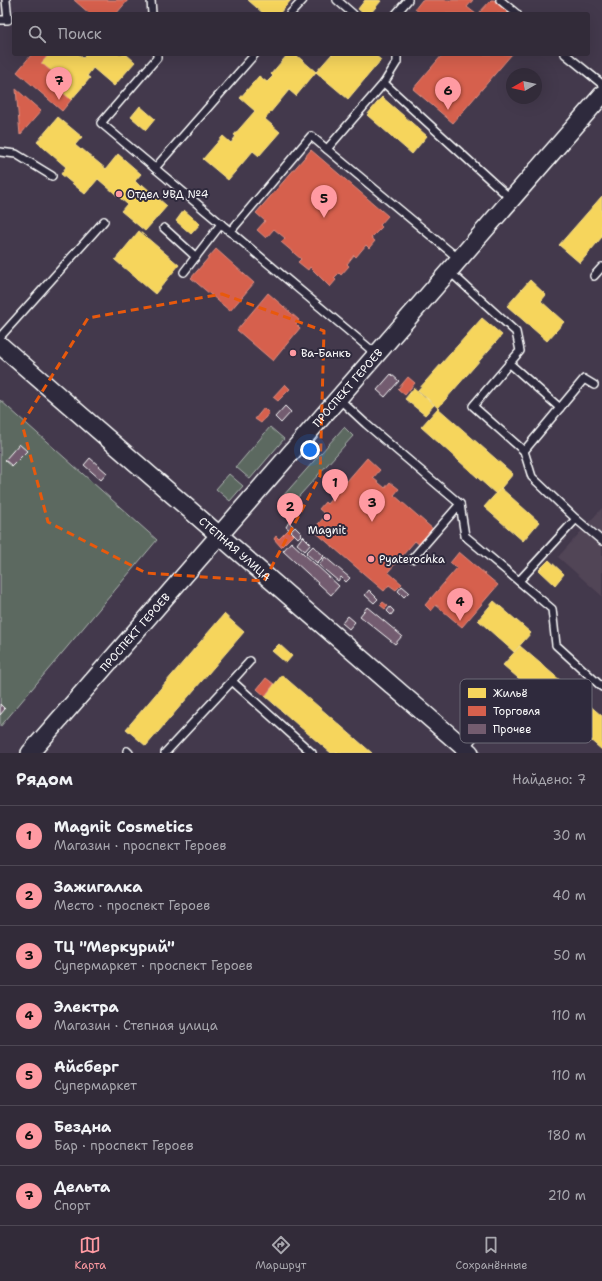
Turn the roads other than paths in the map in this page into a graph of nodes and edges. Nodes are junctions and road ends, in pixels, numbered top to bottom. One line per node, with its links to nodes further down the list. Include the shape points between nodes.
1 (6, 0): 12 (lane, via 8,20)
2 (151, 0): 7 (lane)
3 (303, 0): 8 (lane)
4 (337, 0): 9 (lane)
5 (408, 0): 10 (lane)
6 (500, 0): 11 (lane)
7 (152, 12)
8 (292, 12)
9 (351, 12)
10 (398, 12)
11 (515, 12)
12 (0, 20)
13 (157, 56): 22 (lane, via 101,123)
14 (253, 56): 22 (lane)
15 (397, 56): 17 (lane)
16 (567, 56): 18 (lane)
17 (384, 83): 20 (lane); 24 (lane)
18 (602, 84)
19 (602, 95): 24 (street, ПРОСПЕКТ ГЕРОЕВ)
20 (327, 149): 28 (lane, via 311,136); 30 (lane)
21 (0, 152): 23 (lane, via 16,154)
22 (155, 168): 26 (lane)
23 (52, 176)
24 (511, 200): 30 (street, ПРОСПЕКТ ГЕРОЕВ)
25 (104, 221): 34 (lane)
26 (221, 224): 28 (lane); 29 (lane)
27 (164, 228): 29 (lane)
28 (230, 232): 36 (lane)
29 (196, 257): 32 (lane)
30 (454, 265): 36 (street, ПРОСПЕКТ ГЕРОЕВ); 37 (lane, via 516,332 520,351)
31 (602, 267): 33 (lane)
32 (184, 272)
33 (594, 276)
34 (0, 337)
35 (0, 345): 44 (street, СТЕПНАЯ УЛИЦА)
36 (376, 354): 39 (street, ПРОСПЕКТ ГЕРОЕВ)
37 (509, 363): 40 (lane); 41 (lane, via 473,406)
38 (594, 385): 40 (lane, via 584,379)
39 (338, 398): 42 (lane); 44 (street, ПРОСПЕКТ ГЕРОЕВ)
40 (560, 408): 41 (lane)
41 (524, 451): 43 (lane, via 532,477)
42 (460, 504): 46 (lane); 47 (lane, via 465,536)
43 (576, 519): 45 (lane); 47 (lane)
44 (219, 535): 52 (street, СТЕПНАЯ УЛИЦА); 53 (street, ПРОСПЕКТ ГЕРОЕВ)
45 (602, 541)
46 (412, 559)
47 (519, 581): 50 (lane, via 552,609 556,645)
48 (250, 661): 49 (lane)
49 (232, 680): 54 (lane); 55 (lane)
50 (602, 687)
51 (470, 743): 52 (lane)
52 (464, 751)
53 (30, 753)
54 (165, 753)
55 (312, 753)

